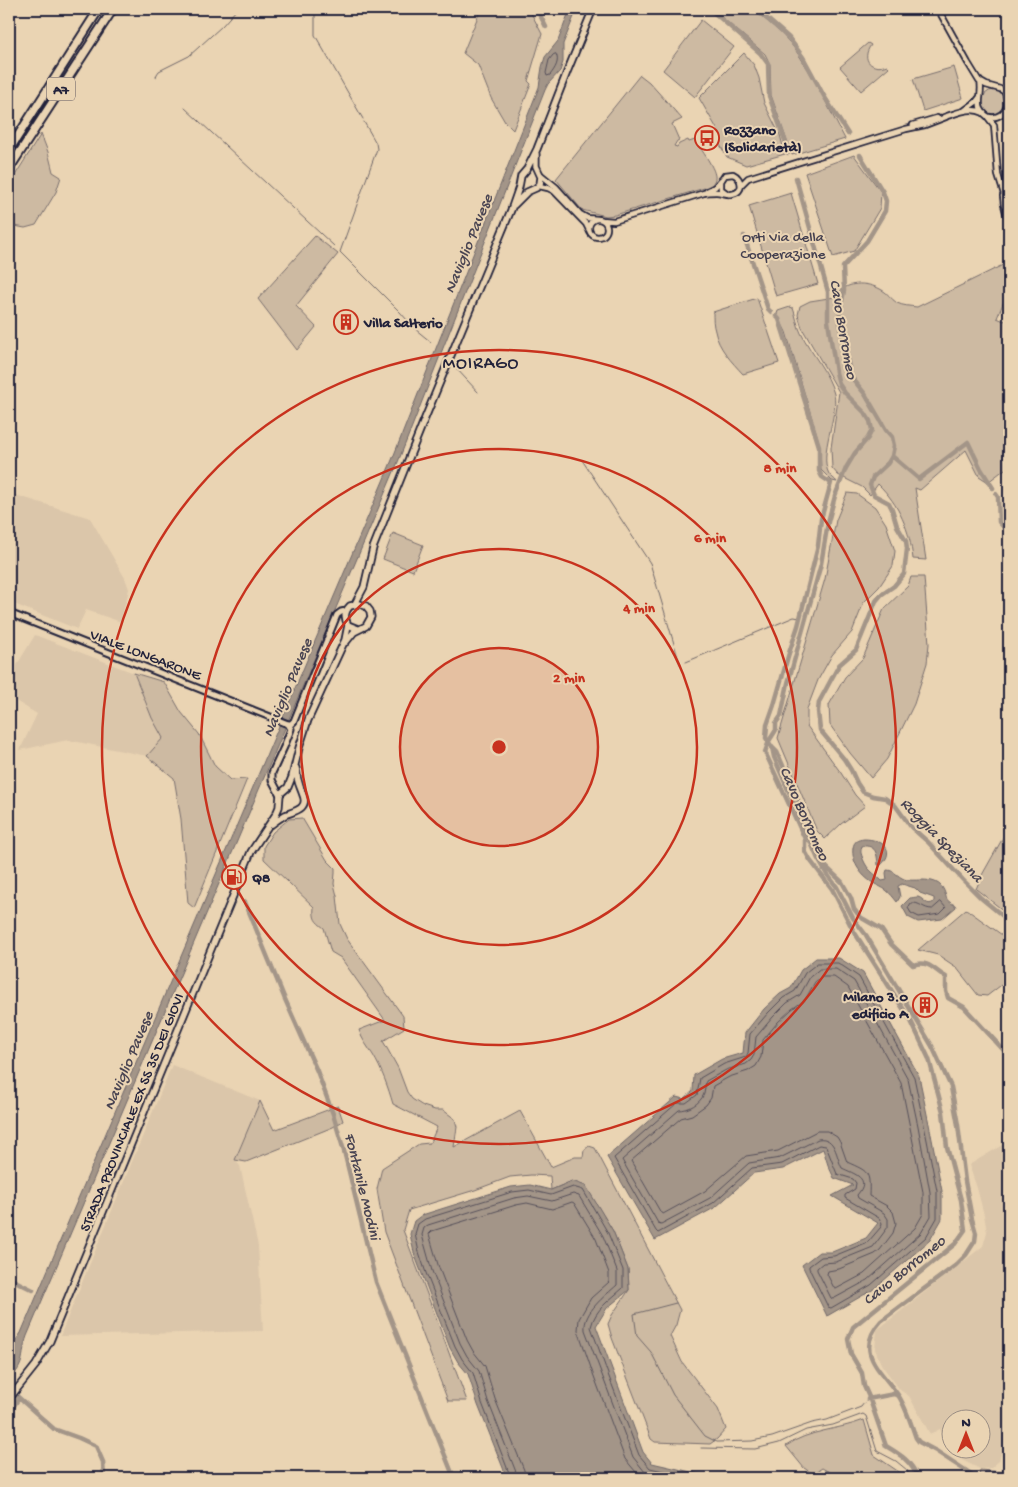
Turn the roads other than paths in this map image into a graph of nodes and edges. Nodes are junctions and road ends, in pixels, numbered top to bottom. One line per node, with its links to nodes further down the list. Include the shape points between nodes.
1 (99, 9): 16 (highway, A7)
2 (113, 9): 17 (highway, A7)
3 (594, 9): 15 (main road)
4 (938, 9): 5 (street)
5 (980, 81): 6 (street); 9 (street)
6 (994, 88): 7 (street); 9 (street, via 985,90)
7 (1004, 92): 8 (street); 10 (street)
8 (1009, 94)
9 (980, 96): 11 (street); 12 (street, via 979,106)
10 (1008, 107): 13 (street)
11 (964, 111): 12 (street, via 975,110); 21 (street)
12 (986, 115): 13 (street); 14 (street)
13 (1001, 115): 14 (street)
14 (995, 128): 25 (street)
15 (537, 149): 18 (main road); 19 (main road)
16 (9, 150)
17 (9, 169)
18 (527, 169): 19 (main road); 23 (main road, via 520,178)
19 (538, 173): 26 (main road, via 541,179); 32 (street, via 556,187 580,214)
20 (736, 176): 21 (street); 22 (street, via 729,174); 24 (street)
21 (748, 178): 24 (street)
22 (722, 179): 28 (street); 29 (street, via 721,189)
23 (521, 182): 27 (main road); 30 (main road)
24 (741, 185): 29 (street, via 736,193)
25 (1001, 185): 31 (street); 34 (street)
26 (539, 186): 27 (main road); 35 (street, via 554,191)
27 (530, 190): 30 (main road)
28 (704, 193): 29 (street); 33 (street)
29 (728, 194)
30 (511, 210): 37 (main road, via 376,541)
31 (1009, 210)
32 (600, 220): 33 (street); 35 (street, via 591,222); 36 (street, via 606,224)
33 (617, 220): 36 (street)
34 (1009, 223)
35 (589, 230): 36 (street, via 597,237)
36 (606, 231)
37 (364, 587): 38 (main road); 39 (main road)
38 (355, 604): 39 (main road); 40 (main road)
39 (366, 606): 43 (main road, STRADA PROVINCIALE EX SS 35 DEI GIOVI, via 370,620)
40 (346, 611): 42 (main road, STRADA PROVINCIALE EX SS 35 DEI GIOVI); 45 (main road, via 337,615 294,721)
41 (9, 614): 45 (main road, VIALE LONGARONE)
42 (348, 625): 43 (main road); 44 (main road, STRADA PROVINCIALE EX SS 35 DEI GIOVI)
43 (358, 629): 44 (main road, STRADA PROVINCIALE EX SS 35 DEI GIOVI)
44 (341, 650): 46 (main road, STRADA PROVINCIALE EX SS 35 DEI GIOVI, via 308,720)
45 (288, 724): 49 (main road, via 290,729 272,773)
46 (297, 761): 47 (main road, STRADA PROVINCIALE EX SS 35 DEI GIOVI); 48 (main road, STRADA PROVINCIALE EX SS 35 DEI GIOVI, via 297,780)
47 (286, 788): 48 (main road, via 295,787); 49 (main road, STRADA PROVINCIALE EX SS 35 DEI GIOVI)
48 (302, 792): 50 (main road, STRADA PROVINCIALE EX SS 35 DEI GIOVI, via 304,803)
49 (280, 798): 50 (main road, via 284,810); 51 (main road, STRADA PROVINCIALE EX SS 35 DEI GIOVI, via 278,811)
50 (296, 811): 51 (main road, STRADA PROVINCIALE EX SS 35 DEI GIOVI)
51 (266, 829): 52 (main road, STRADA PROVINCIALE EX SS 35 DEI GIOVI, via 251,852 50,1341)
52 (9, 1399)

